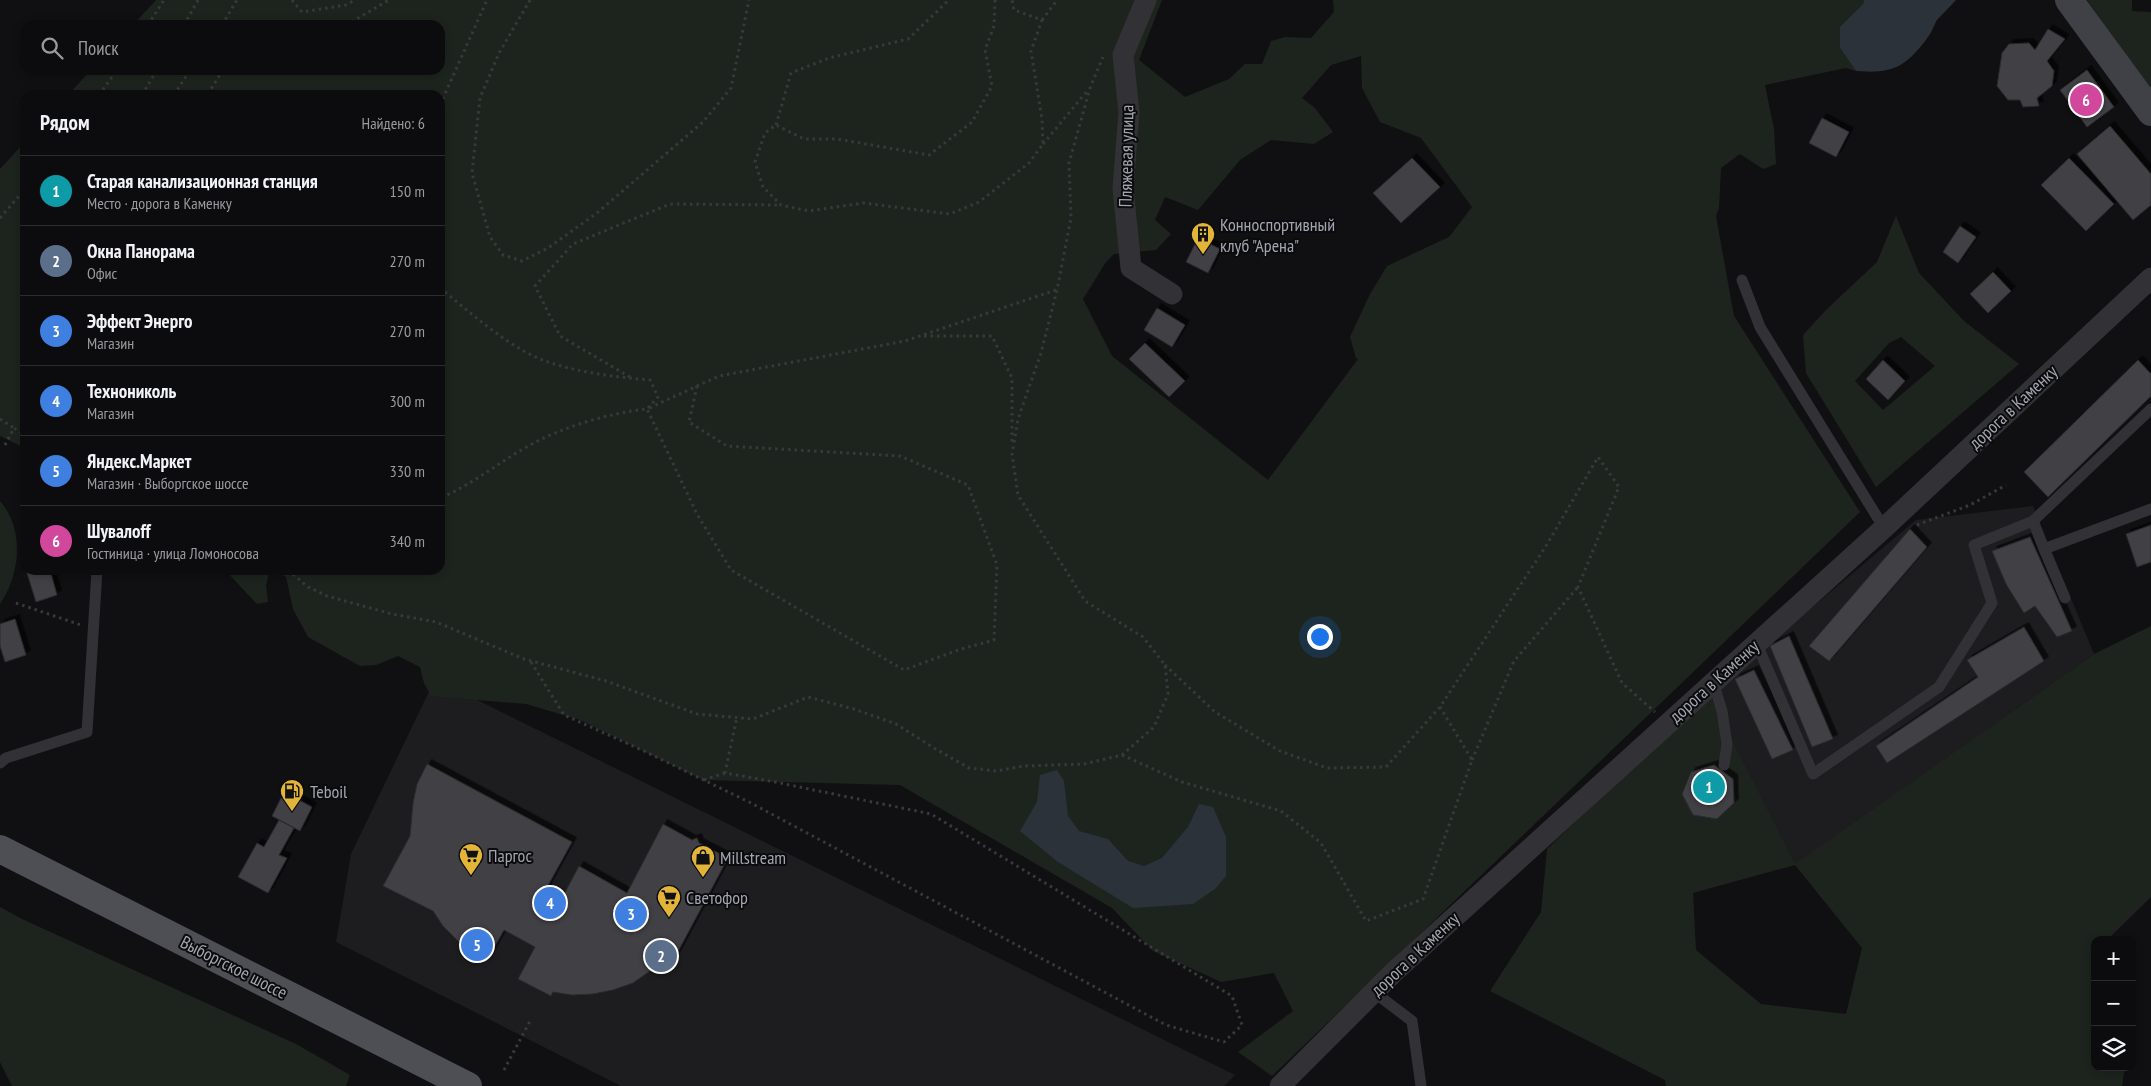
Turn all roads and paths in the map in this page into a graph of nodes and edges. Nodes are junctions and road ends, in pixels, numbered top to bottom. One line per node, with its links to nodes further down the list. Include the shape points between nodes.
1 (164, 0): 16 (path)
2 (198, 0): 17 (path)
3 (237, 0): 18 (path)
4 (292, 0): 5 (path, via 302,12 346,5)
5 (355, 0)
6 (389, 0): 19 (path)
7 (487, 0): 31 (path)
8 (530, 0): 9 (path, via 499,53 480,98 472,173 490,237 503,254 522,261 548,248 597,213 703,122 730,88)
9 (750, 0)
10 (949, 0): 33 (path, via 908,39 829,58 791,73)
11 (995, 0): 33 (path, via 994,26 985,50 992,86 972,122 929,155 837,139 804,139)
12 (1012, 0): 20 (path, via 1014,10)
13 (1057, 0): 20 (path)
14 (1146, 0): 42 (street, Пляжевая улица, via 1123,55 1129,112 1123,188 1131,268)
15 (2069, 0): 32 (street)
16 (151, 20)
17 (187, 20)
18 (225, 20)
19 (355, 20)
20 (1042, 20): 34 (path, via 1031,51)
21 (1105, 52): 26 (path)
22 (113, 75): 27 (path)
23 (154, 75): 28 (path)
24 (187, 75): 29 (path)
25 (220, 75): 30 (path)
26 (1090, 88): 34 (path); 40 (path, via 1069,163 1071,218)
27 (103, 90)
28 (145, 90)
29 (177, 90)
30 (212, 90)
31 (445, 94)
32 (2151, 112)
33 (776, 125): 36 (path, via 765,133 755,162 763,187)
34 (1043, 144): 36 (path, via 1030,163 980,202 950,214 863,203 809,210)
35 (20, 195): 37 (path)
36 (781, 205): 44 (path, via 670,204 573,244 535,286 560,336)
37 (0, 218)
38 (2151, 278): 57 (street, дорога в Каменку)
39 (1742, 280): 57 (lane, via 1760,328)
40 (1057, 290): 43 (path); 52 (path, via 1041,353 1018,419)
41 (445, 292): 44 (path, via 506,340 547,362 613,377)
42 (1172, 294)
43 (921, 336): 45 (path, via 719,376); 52 (path, via 992,336 1012,378)
44 (632, 378): 46 (path, via 650,380 658,397)
45 (697, 386): 46 (path); 46 (path, via 689,422 727,446 900,456 968,486 997,565 994,640 904,670 731,570 697,514)
46 (647, 409): 54 (path, via 589,421 531,444)
47 (2151, 409): 56 (lane)
48 (0, 419): 49 (path)
49 (14, 428): 50 (path); 51 (path)
50 (20, 432)
51 (5, 445)
52 (1012, 454): 67 (path, via 1018,494 1085,601 1143,637)
53 (2006, 485): 57 (path, via 1970,505 1920,525)
54 (445, 496)
55 (2151, 509): 58 (lane)
56 (2033, 521): 58 (lane); 65 (lane, via 1974,545 1992,603 1939,687 1813,774)
57 (1884, 528): 65 (street, дорога в Каменку)
58 (2044, 549): 62 (lane)
59 (97, 575): 64 (lane)
60 (294, 575): 66 (path, via 308,587 327,596 436,622)
61 (1578, 587): 69 (path, via 1619,487 1598,457 1546,546); 71 (path, via 1622,683); 73 (path, via 1514,662)
62 (2065, 598)
63 (16, 603): 64 (path)
64 (93, 630): 74 (lane, via 87,732)
65 (1756, 642): 68 (street, дорога в Каменку)
66 (531, 661): 70 (path, via 606,681 697,714); 77 (path, via 564,715)
67 (1164, 664): 69 (path, via 1215,712 1280,751 1326,768 1386,767); 72 (path, via 1168,694 1154,726)
68 (1713, 682): 71 (street, дорога в Каменку); 75 (lane, via 1728,744)
69 (1440, 707): 73 (path)
70 (737, 717): 72 (path, via 753,719 808,698 896,724 969,768 996,771 1024,766 1084,764); 76 (path)
71 (1667, 723): 80 (street, дорога в Каменку)
72 (1122, 756): 73 (path, via 1182,782 1281,811 1320,843 1366,921 1423,899)
73 (1472, 760)
74 (0, 762)
75 (1724, 765)
76 (725, 773): 77 (path); 77 (path, via 931,814 1232,996 1242,1025 1224,1042 1166,1025)
77 (704, 780)
78 (0, 849): 84 (main road, Выборгское шоссе)
79 (0, 870): 83 (main road, Выборгское шоссе)
80 (1375, 992): 85 (street, дорога в Каменку); 86 (lane, via 1412,1022)
81 (530, 1021): 82 (path)
82 (504, 1070)
83 (426, 1086)
84 (468, 1086)
85 (1280, 1086)
86 (1421, 1086)

